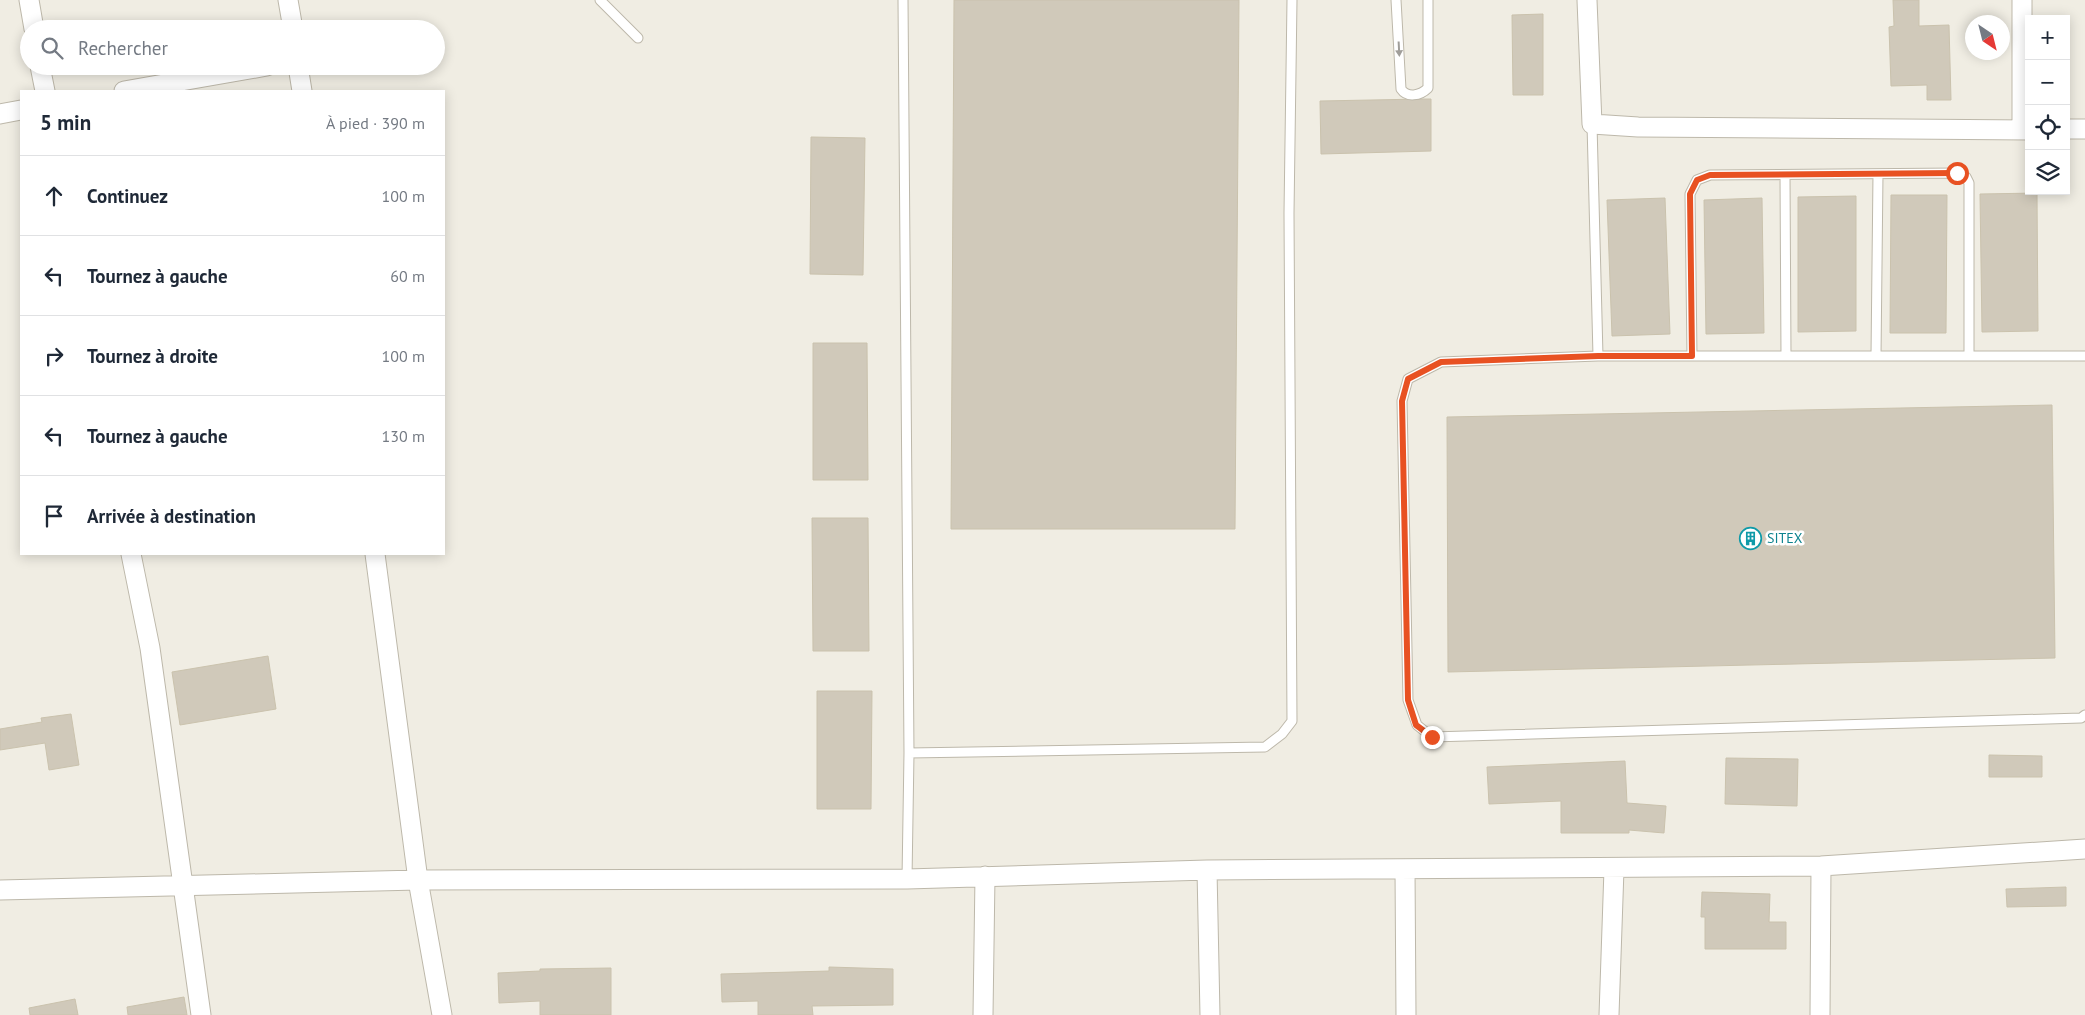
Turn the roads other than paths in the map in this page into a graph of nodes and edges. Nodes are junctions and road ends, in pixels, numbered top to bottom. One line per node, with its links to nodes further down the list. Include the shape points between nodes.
1 (29, 0): 10 (street)
2 (288, 0): 11 (street)
3 (600, 0): 12 (lane)
4 (903, 0): 36 (lane)
5 (1292, 0): 36 (lane, via 1289,223 1292,721 1265,747)
6 (1396, 0): 7 (lane, one-way to 7, via 1401,89 1407,95 1428,88)
7 (1428, 0)
8 (1587, 0): 21 (street)
9 (2022, 0): 24 (street)
10 (32, 20)
11 (291, 20)
12 (638, 38)
13 (42, 75): 16 (street)
14 (215, 75): 17 (street)
15 (299, 75): 18 (street)
16 (45, 90)
17 (130, 90)
18 (302, 90)
19 (20, 110): 20 (street)
20 (0, 114)
21 (1592, 124): 24 (street); 27 (lane)
22 (2070, 129): 23 (street)
23 (2085, 129)
24 (2025, 130)
25 (1878, 174): 26 (lane); 30 (lane); 31 (lane, via 1957,173 1970,183)
26 (1785, 175): 28 (lane, via 1710,175 1697,180 1690,194); 29 (lane)
27 (1598, 356): 28 (lane); 35 (lane, via 1441,362 1408,379 1402,401 1408,700 1416,725 1432,737 2081,718)
28 (1692, 356): 29 (lane)
29 (1786, 356): 30 (lane)
30 (1876, 356): 31 (lane)
31 (1969, 356): 32 (lane)
32 (2085, 356)
33 (131, 555): 45 (street, via 150,648)
34 (376, 555): 44 (street)
35 (2085, 715)
36 (909, 754): 43 (lane)
37 (2085, 849): 38 (street)
38 (1821, 866): 40 (street); 53 (street)
39 (1405, 869): 40 (street); 41 (street); 51 (street)
40 (1614, 869): 52 (street)
41 (1207, 870): 42 (street); 50 (street)
42 (985, 876): 43 (street); 49 (street)
43 (907, 879): 44 (street)
44 (418, 880): 45 (street); 48 (street)
45 (184, 884): 46 (street); 47 (street)
46 (0, 890)
47 (201, 1015)
48 (442, 1015)
49 (983, 1015)
50 (1210, 1015)
51 (1406, 1015)
52 (1609, 1015)
53 (1820, 1015)

